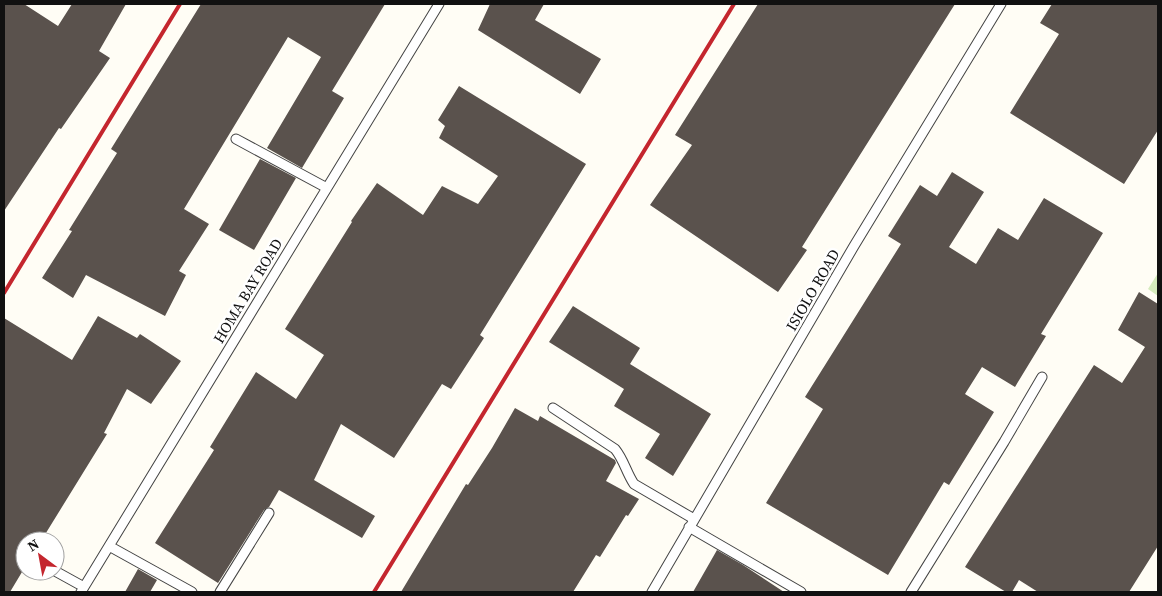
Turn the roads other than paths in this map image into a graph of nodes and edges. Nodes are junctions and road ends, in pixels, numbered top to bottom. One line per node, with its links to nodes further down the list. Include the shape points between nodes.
1 (439, 4): 4 (lane, HOMA BAY ROAD)
2 (1001, 4): 8 (lane, ISIOLO ROAD)
3 (236, 139): 4 (lane)
4 (327, 188): 9 (lane, HOMA BAY ROAD)
5 (1042, 377): 16 (lane)
6 (553, 408): 8 (lane, via 615,449 623,458 634,484)
7 (269, 513): 14 (lane)
8 (691, 523): 12 (lane, ISIOLO ROAD); 15 (lane)
9 (109, 546): 11 (lane, HOMA BAY ROAD); 13 (lane)
10 (65, 578): 11 (lane)
11 (82, 589)
12 (656, 591)
13 (192, 592)
14 (220, 592)
15 (801, 592)
16 (911, 592)

